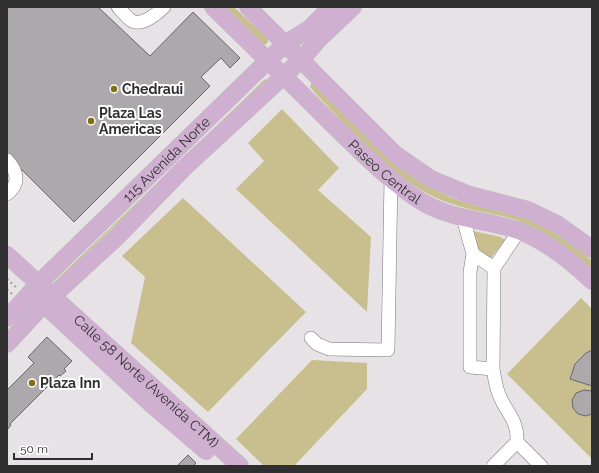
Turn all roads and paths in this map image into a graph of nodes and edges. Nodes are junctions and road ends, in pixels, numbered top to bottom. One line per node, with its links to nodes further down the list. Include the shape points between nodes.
1 (118, 7): 2 (lane, via 132,21 142,22)
2 (164, 7)
3 (213, 7): 9 (main road, Paseo Central)
4 (248, 7): 7 (main road, Paseo Central)
5 (331, 7): 7 (main road, 115 Avenida Norte, via 309,29)
6 (353, 7): 8 (main road)
7 (285, 44): 8 (main road, Paseo Central); 9 (main road, 115 Avenida Norte)
8 (302, 59): 10 (main road, 115 Avenida Norte); 16 (main road, Paseo Central, via 396,155 431,179 470,195 528,210 557,224)
9 (269, 62): 10 (main road, Paseo Central); 22 (main road, 115 Avenida Norte)
10 (284, 75): 12 (main road, Paseo Central); 22 (main road, 115 Avenida Norte, via 184,168 117,237)
11 (7, 160): 13 (lane, via 17,175 16,184)
12 (392, 178): 14 (main road, Paseo Central, via 423,202); 24 (lane, via 388,350 328,348 317,344)
13 (7, 194)
14 (463, 218): 15 (main road, Paseo Central); 17 (lane)
15 (519, 231): 19 (lane); 21 (main road, Paseo Central, via 541,241 569,260)
16 (592, 249)
17 (473, 254): 19 (lane); 26 (lane, via 470,272 470,367)
18 (7, 255): 22 (main road)
19 (494, 268): 26 (lane)
20 (7, 270): 22 (main road)
21 (592, 281)
22 (42, 294): 23 (main road, 115 Avenida Norte); 25 (main road, 115 Avenida Norte); 29 (main road, Calle 58 Norte (Avenida CTM), via 150,403); 30 (main road, Calle 58 Norte (Avenida CTM))
23 (7, 318)
24 (312, 338)
25 (7, 344)
26 (493, 369): 27 (lane, via 498,394 518,430)
27 (518, 442): 28 (lane); 31 (lane)
28 (495, 465)
29 (223, 466)
30 (240, 466)
31 (541, 466)

